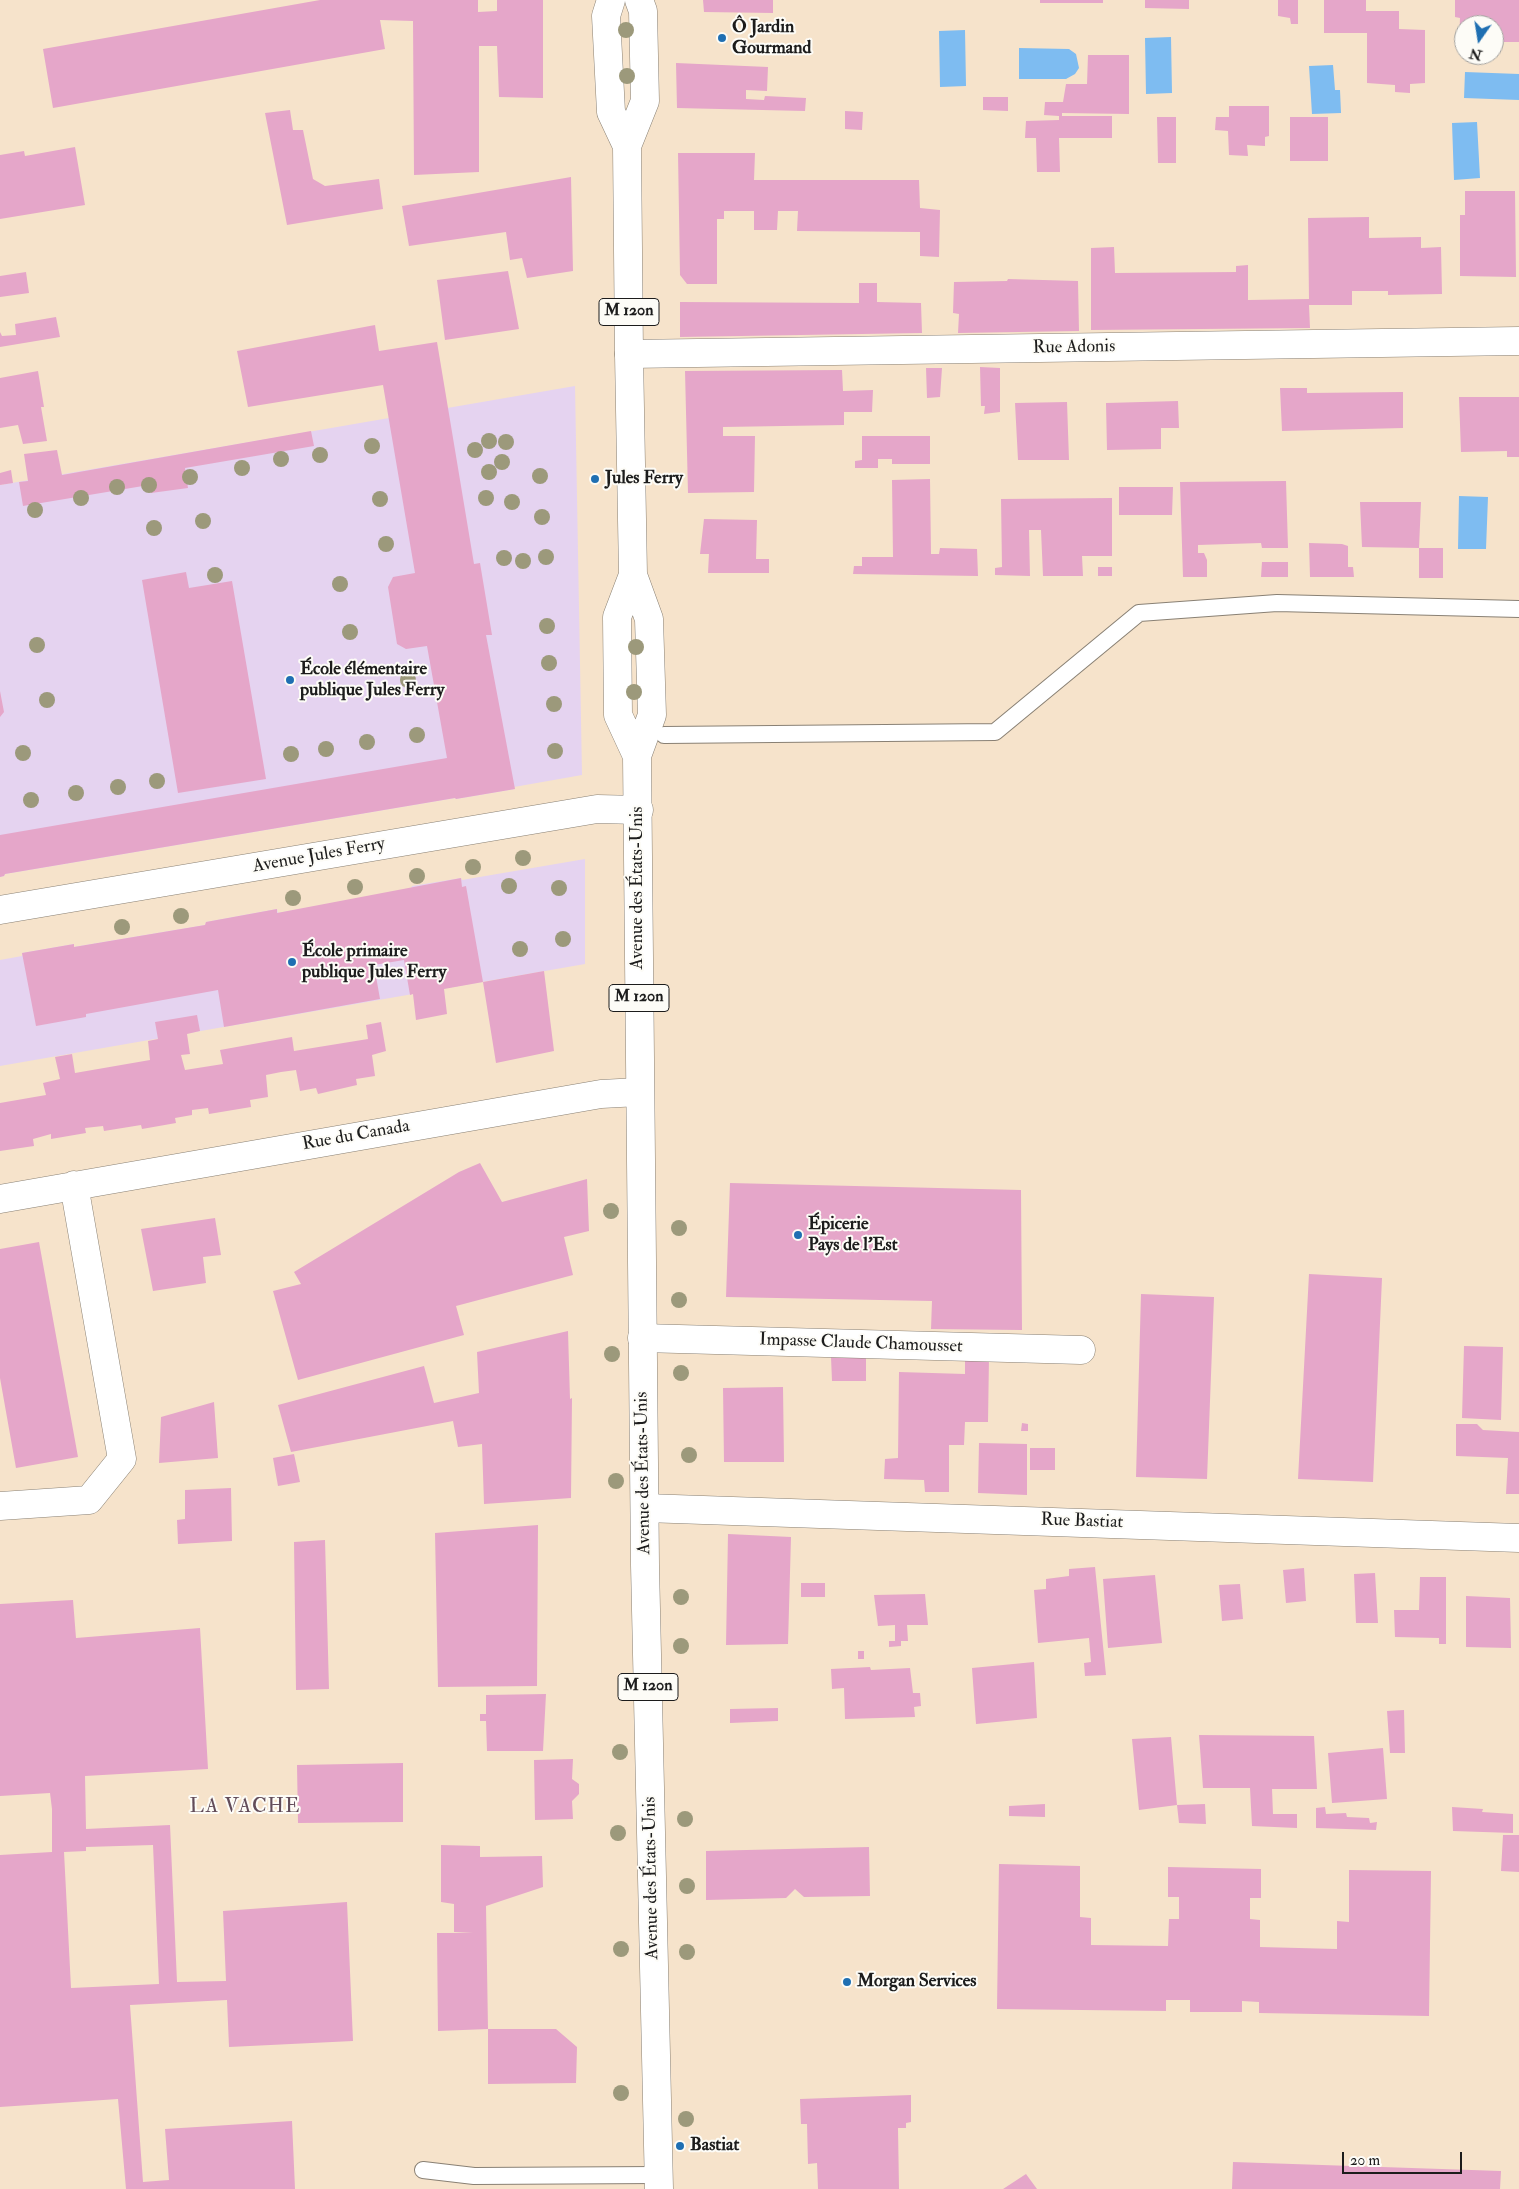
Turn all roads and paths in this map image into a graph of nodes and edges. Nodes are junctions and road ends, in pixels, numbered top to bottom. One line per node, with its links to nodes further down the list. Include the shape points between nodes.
1 (611, 0): 3 (street, Avenue des États-Unis / M 120n, via 606,16 611,112)
2 (639, 0): 3 (street, Avenue des États-Unis / M 120n, via 643,11 644,101)
3 (627, 146): 5 (street, Avenue des États-Unis / M 120n)
4 (1519, 341): 5 (street, Rue Adonis)
5 (629, 354): 8 (street, Avenue des États-Unis / M 120n, via 633,575 617,617 618,715 637,756)
6 (1519, 609): 7 (lane, via 1277,603 1138,613 995,732)
7 (664, 735)
8 (638, 810): 9 (street, Avenue Jules Ferry, via 597,809); 10 (street, Avenue des États-Unis / M 120n)
9 (0, 910)
10 (639, 1092): 11 (street, Rue du Canada, via 601,1094); 13 (street, Avenue des États-Unis / M 120n)
11 (74, 1185): 12 (street, Rue du Canada); 15 (street, via 122,1459 89,1500)
12 (0, 1198)
13 (642, 1338): 14 (street, Impasse Claude Chamousset); 16 (street, Avenue des États-Unis / M 120n)
14 (1081, 1350)
15 (0, 1506)
16 (644, 1508): 17 (street, Rue Bastiat); 19 (street, Avenue des États-Unis / M 120n)
17 (1519, 1538)
18 (423, 2170): 19 (lane, via 474,2176)
19 (659, 2182)

